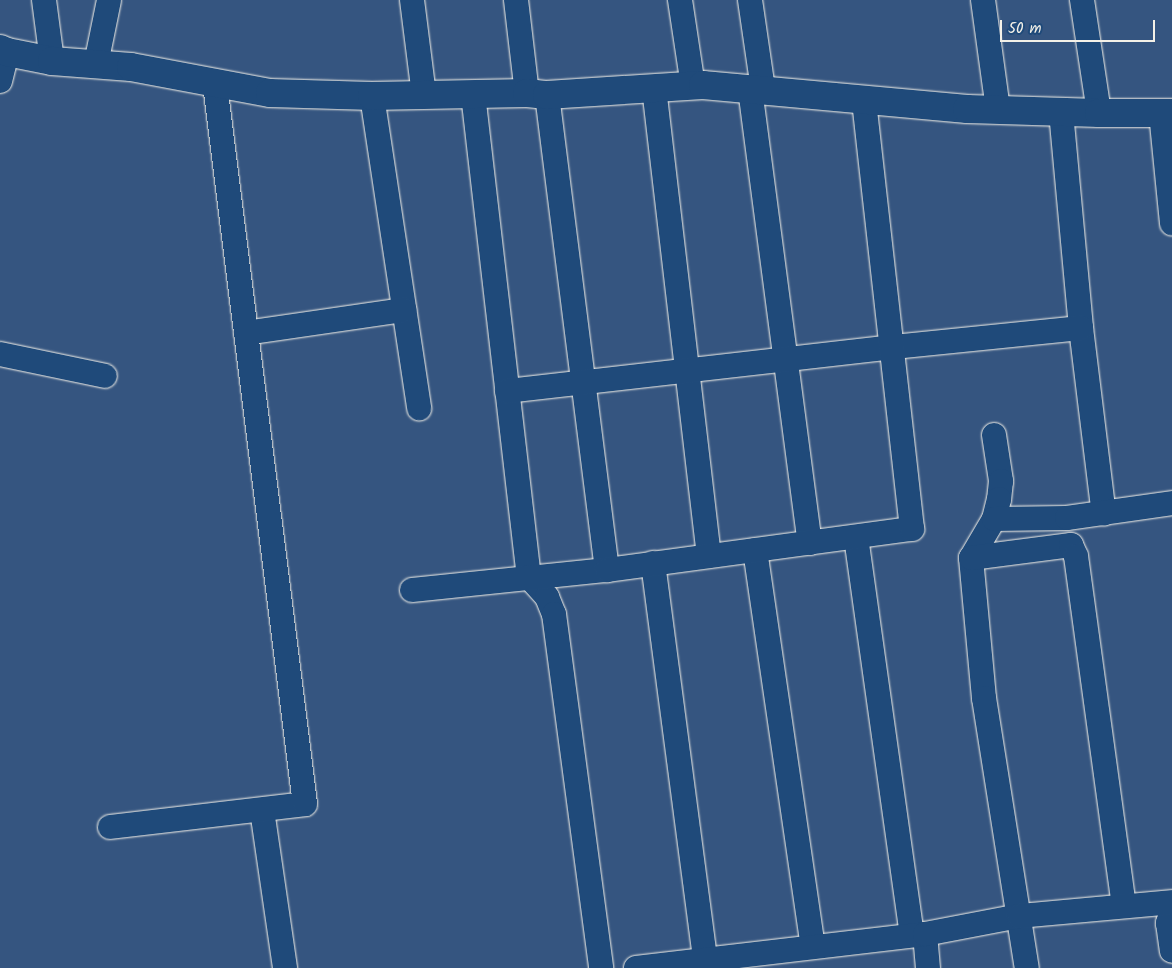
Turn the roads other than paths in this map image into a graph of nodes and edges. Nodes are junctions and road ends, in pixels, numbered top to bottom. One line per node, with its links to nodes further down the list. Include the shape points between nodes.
1 (44, 0): 10 (street)
2 (110, 0): 11 (street)
3 (412, 0): 19 (street)
4 (516, 0): 18 (street)
5 (680, 0): 14 (street)
6 (750, 0): 16 (street)
7 (983, 0): 22 (street)
8 (1082, 0): 24 (street)
9 (4, 51): 10 (street); 12 (street)
10 (52, 61): 11 (street)
11 (96, 64): 13 (street, via 130,67)
12 (0, 81)
13 (215, 84): 20 (street, via 270,93); 29 (street)
14 (693, 86): 15 (street); 16 (street)
15 (654, 88): 18 (street); 33 (street)
16 (756, 89): 21 (street); 32 (street)
17 (473, 94): 18 (street); 19 (street); 36 (street)
18 (537, 94): 35 (street)
19 (424, 95): 20 (street)
20 (372, 96): 27 (street)
21 (864, 100): 22 (street); 30 (street)
22 (998, 110): 23 (street)
23 (1062, 112): 24 (street); 28 (street)
24 (1100, 113): 25 (street)
25 (1167, 113): 26 (street)
26 (1172, 223)
27 (404, 310): 29 (street); 37 (street)
28 (1081, 328): 30 (street); 40 (street)
29 (246, 333): 51 (street, via 305,804)
30 (892, 347): 32 (street); 42 (street, via 912,529)
31 (0, 354): 34 (street)
32 (786, 359): 33 (street); 43 (street)
33 (687, 370): 35 (street); 45 (street)
34 (105, 376)
35 (582, 382): 36 (street); 48 (street)
36 (508, 391): 49 (street)
37 (419, 408)
38 (994, 435): 41 (street, via 1001,481)
39 (1172, 504): 40 (street)
40 (1104, 514): 41 (street)
41 (994, 519): 46 (street)
42 (856, 537): 43 (street); 57 (street)
43 (810, 543): 44 (street)
44 (755, 550): 45 (street); 58 (street)
45 (709, 556): 47 (street)
46 (971, 558): 54 (street, via 1071,545 1076,556); 56 (street, via 984,698)
47 (653, 563): 48 (street); 60 (street)
48 (607, 570): 49 (street)
49 (529, 577): 50 (street); 63 (street, via 547,597 554,614)
50 (412, 590)
51 (262, 810): 52 (street); 62 (street)
52 (110, 827)
53 (1172, 902): 54 (street)
54 (1124, 906): 56 (street)
55 (1172, 910): 59 (street, via 1168,923)
56 (1019, 916): 57 (street); 66 (street)
57 (918, 934): 58 (street); 65 (street)
58 (812, 946): 61 (street)
59 (1172, 951)
60 (705, 959): 61 (street); 64 (street)
61 (756, 961)
62 (285, 968)
63 (601, 968)
64 (636, 968)
65 (928, 968)
66 (1027, 968)

